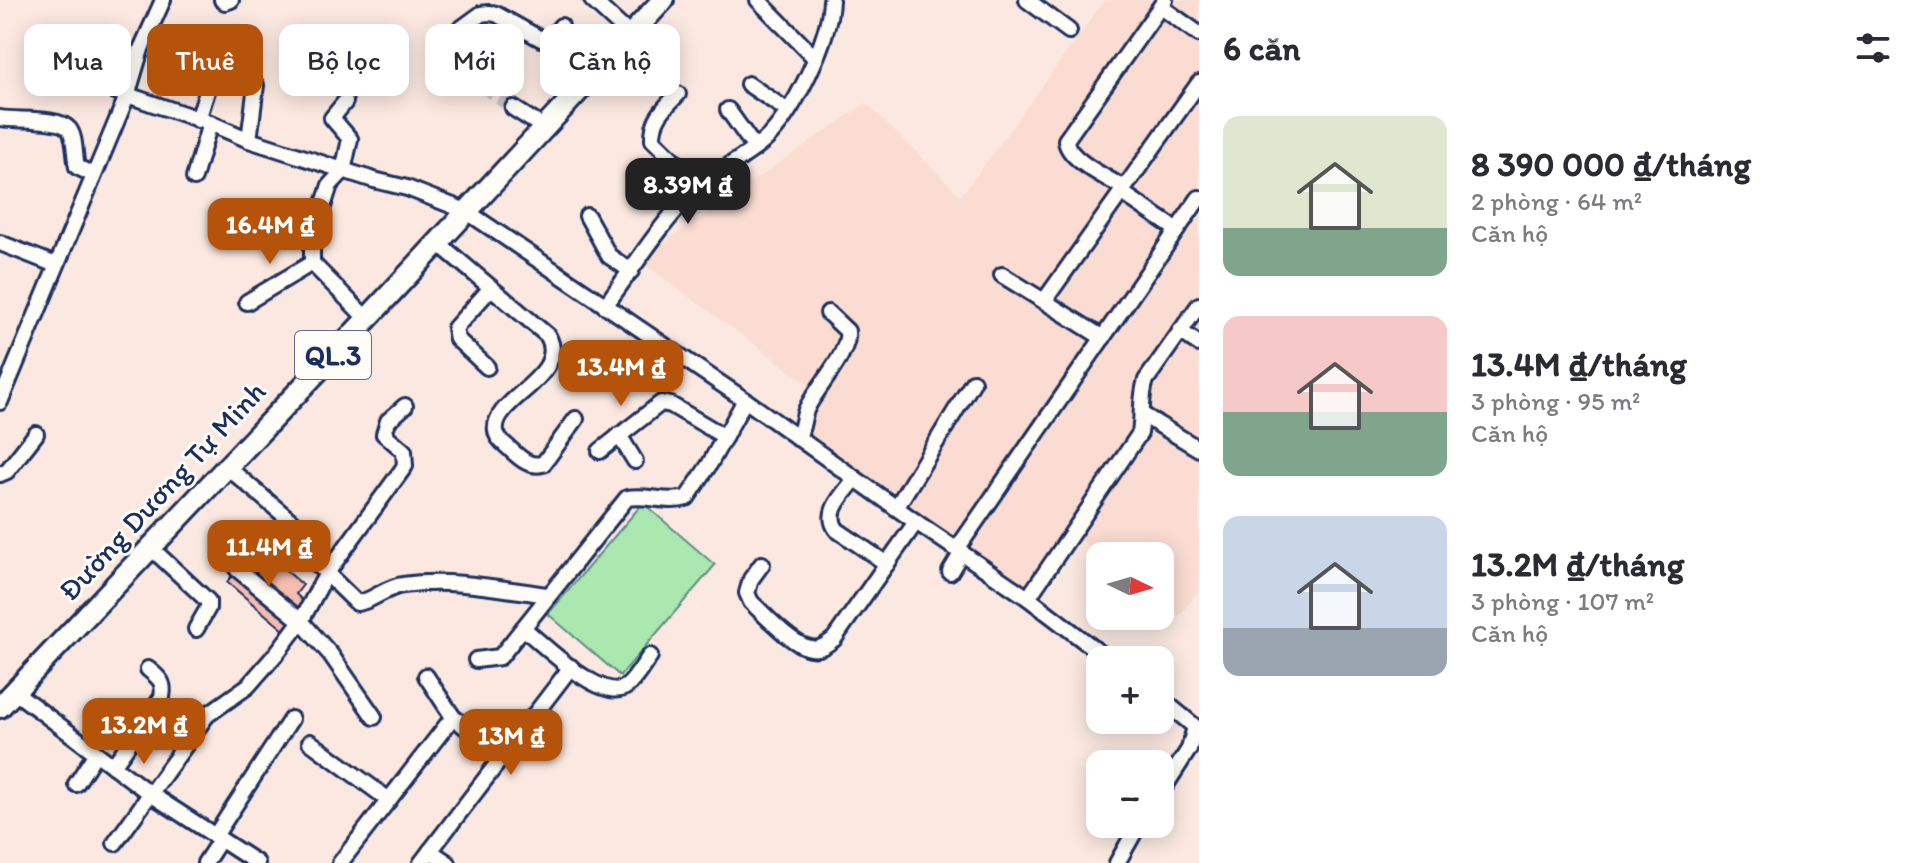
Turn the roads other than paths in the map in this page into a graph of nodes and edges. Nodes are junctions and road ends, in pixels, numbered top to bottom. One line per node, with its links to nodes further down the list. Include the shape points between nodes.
1 (153, 0): 11 (street)
2 (163, 0): 11 (street)
3 (222, 0): 4 (street)
4 (231, 0)
5 (592, 0): 14 (street)
6 (663, 0): 15 (highway, Đường Dương Tự Minh / QL.3)
7 (758, 0): 18 (street)
8 (831, 0): 18 (street, via 829,24)
9 (1027, 0): 16 (street)
10 (1163, 3): 17 (street); 41 (street, via 1066,140 1070,153)
11 (156, 15): 19 (street)
12 (467, 24): 13 (street, via 481,14 496,14)
13 (514, 24)
14 (618, 24)
15 (640, 24)
16 (1069, 31)
17 (1199, 34)
18 (815, 58): 30 (street)
19 (131, 83)
20 (1199, 83): 41 (street)
21 (748, 84): 30 (street)
22 (127, 96): 32 (street); 37 (street)
23 (210, 96): 32 (street)
24 (255, 96): 34 (street)
25 (572, 96): 33 (highway, Đường Dương Tự Minh / QL.3)
26 (676, 96): 39 (street, via 656,119 653,140)
27 (345, 102): 36 (street, via 332,118 350,139)
28 (513, 108): 33 (street)
29 (728, 110): 35 (street)
30 (788, 111): 35 (street)
31 (0, 118): 37 (street, via 66,126 77,167)
32 (204, 122): 34 (street); 38 (street)
33 (543, 127): 43 (highway, Đường Dương Tự Minh / QL.3)
34 (249, 140): 36 (street)
35 (755, 148): 39 (street)
36 (343, 171): 43 (street); 49 (street, via 330,185 312,241)
37 (94, 175): 50 (street)
38 (194, 178)
39 (700, 186): 44 (street)
40 (655, 188): 44 (street)
41 (1123, 190): 46 (street); 54 (street)
42 (1199, 198): 46 (street)
43 (466, 211): 47 (highway, Đường Dương Tự Minh / QL.3); 57 (street)
44 (675, 211): 51 (street)
45 (587, 216): 51 (street, via 609,256)
46 (1177, 230): 61 (street)
47 (437, 242): 53 (street); 59 (highway, Đường Dương Tự Minh / QL.3)
48 (0, 243): 50 (street)
49 (312, 263): 55 (street); 59 (street)
50 (56, 265): 66 (street)
51 (631, 271): 57 (street)
52 (1002, 275): 54 (street)
53 (491, 288): 63 (street, via 455,328 457,339); 69 (street, via 553,344 547,367 499,417 499,438 521,459 543,464)
54 (1044, 301): 61 (street)
55 (247, 302)
56 (1199, 305): 60 (street)
57 (605, 306): 65 (street)
58 (828, 313): 73 (street, via 847,331 847,344 807,408)
59 (367, 319): 77 (highway, Đường Dương Tự Minh / QL.3)
60 (1180, 331): 62 (street); 68 (street, via 1146,380)
61 (1103, 338): 83 (street)
62 (1199, 344)
63 (487, 367)
64 (973, 382): 80 (street)
65 (745, 400): 72 (street); 73 (street)
66 (0, 402)
67 (405, 406): 88 (street, via 388,421 384,434 404,451 405,466)
68 (1143, 415): 74 (street); 90 (street, via 1140,433)
69 (576, 419)
70 (36, 434): 78 (street)
71 (619, 435): 72 (street, via 661,403); 75 (street); 76 (street)
72 (725, 437): 89 (street, via 687,498 627,498)
73 (797, 438): 79 (street)
74 (1199, 449)
75 (600, 451)
76 (635, 461)
77 (226, 466): 82 (highway, Đường Dương Tự Minh / QL.3); 88 (street, via 304,532 309,556)
78 (0, 474)
79 (855, 479): 80 (street); 85 (street, via 831,513 831,523)
80 (896, 508): 81 (street)
81 (916, 522): 83 (street); 85 (street)
82 (150, 547): 93 (street, via 208,601); 100 (highway, Đường Dương Tự Minh / QL.3)
83 (960, 550): 87 (street); 90 (street)
84 (762, 564): 85 (street, via 751,579 751,602 800,645 812,649 834,639)
85 (887, 564)
86 (237, 569): 91 (street)
87 (950, 572)
88 (327, 573): 89 (street, via 361,603 389,588 429,582); 91 (street)
89 (548, 595): 92 (street)
90 (1028, 598): 94 (street)
91 (301, 621): 103 (street); 113 (street, via 248,686 207,715)
92 (523, 628): 96 (street, via 500,657); 97 (street)
93 (196, 629)
94 (1091, 646)
95 (650, 656): 97 (street, via 628,686 610,691)
96 (476, 660)
97 (571, 667): 109 (street)
98 (148, 669): 110 (street, via 161,680 162,697)
99 (426, 676): 104 (street)
100 (15, 692): 101 (highway, Đường Dương Tự Minh / QL.3); 108 (street)
101 (0, 707)
102 (1174, 710): 106 (street)
103 (374, 717)
104 (453, 717): 109 (street); 114 (street)
105 (291, 719): 115 (street)
106 (1197, 729): 111 (street)
107 (310, 742): 114 (street)
108 (96, 753): 110 (street); 112 (street)
109 (502, 757): 118 (street)
110 (113, 766): 113 (street)
111 (1174, 772)
112 (76, 784)
113 (149, 793): 115 (street); 117 (street)
114 (389, 800): 121 (street)
115 (218, 838): 119 (street); 120 (street)
116 (1131, 838): 123 (street)
117 (115, 843)
118 (425, 857): 122 (street)
119 (205, 863)
120 (257, 863)
121 (340, 863)
122 (448, 863)
123 (1117, 863)

